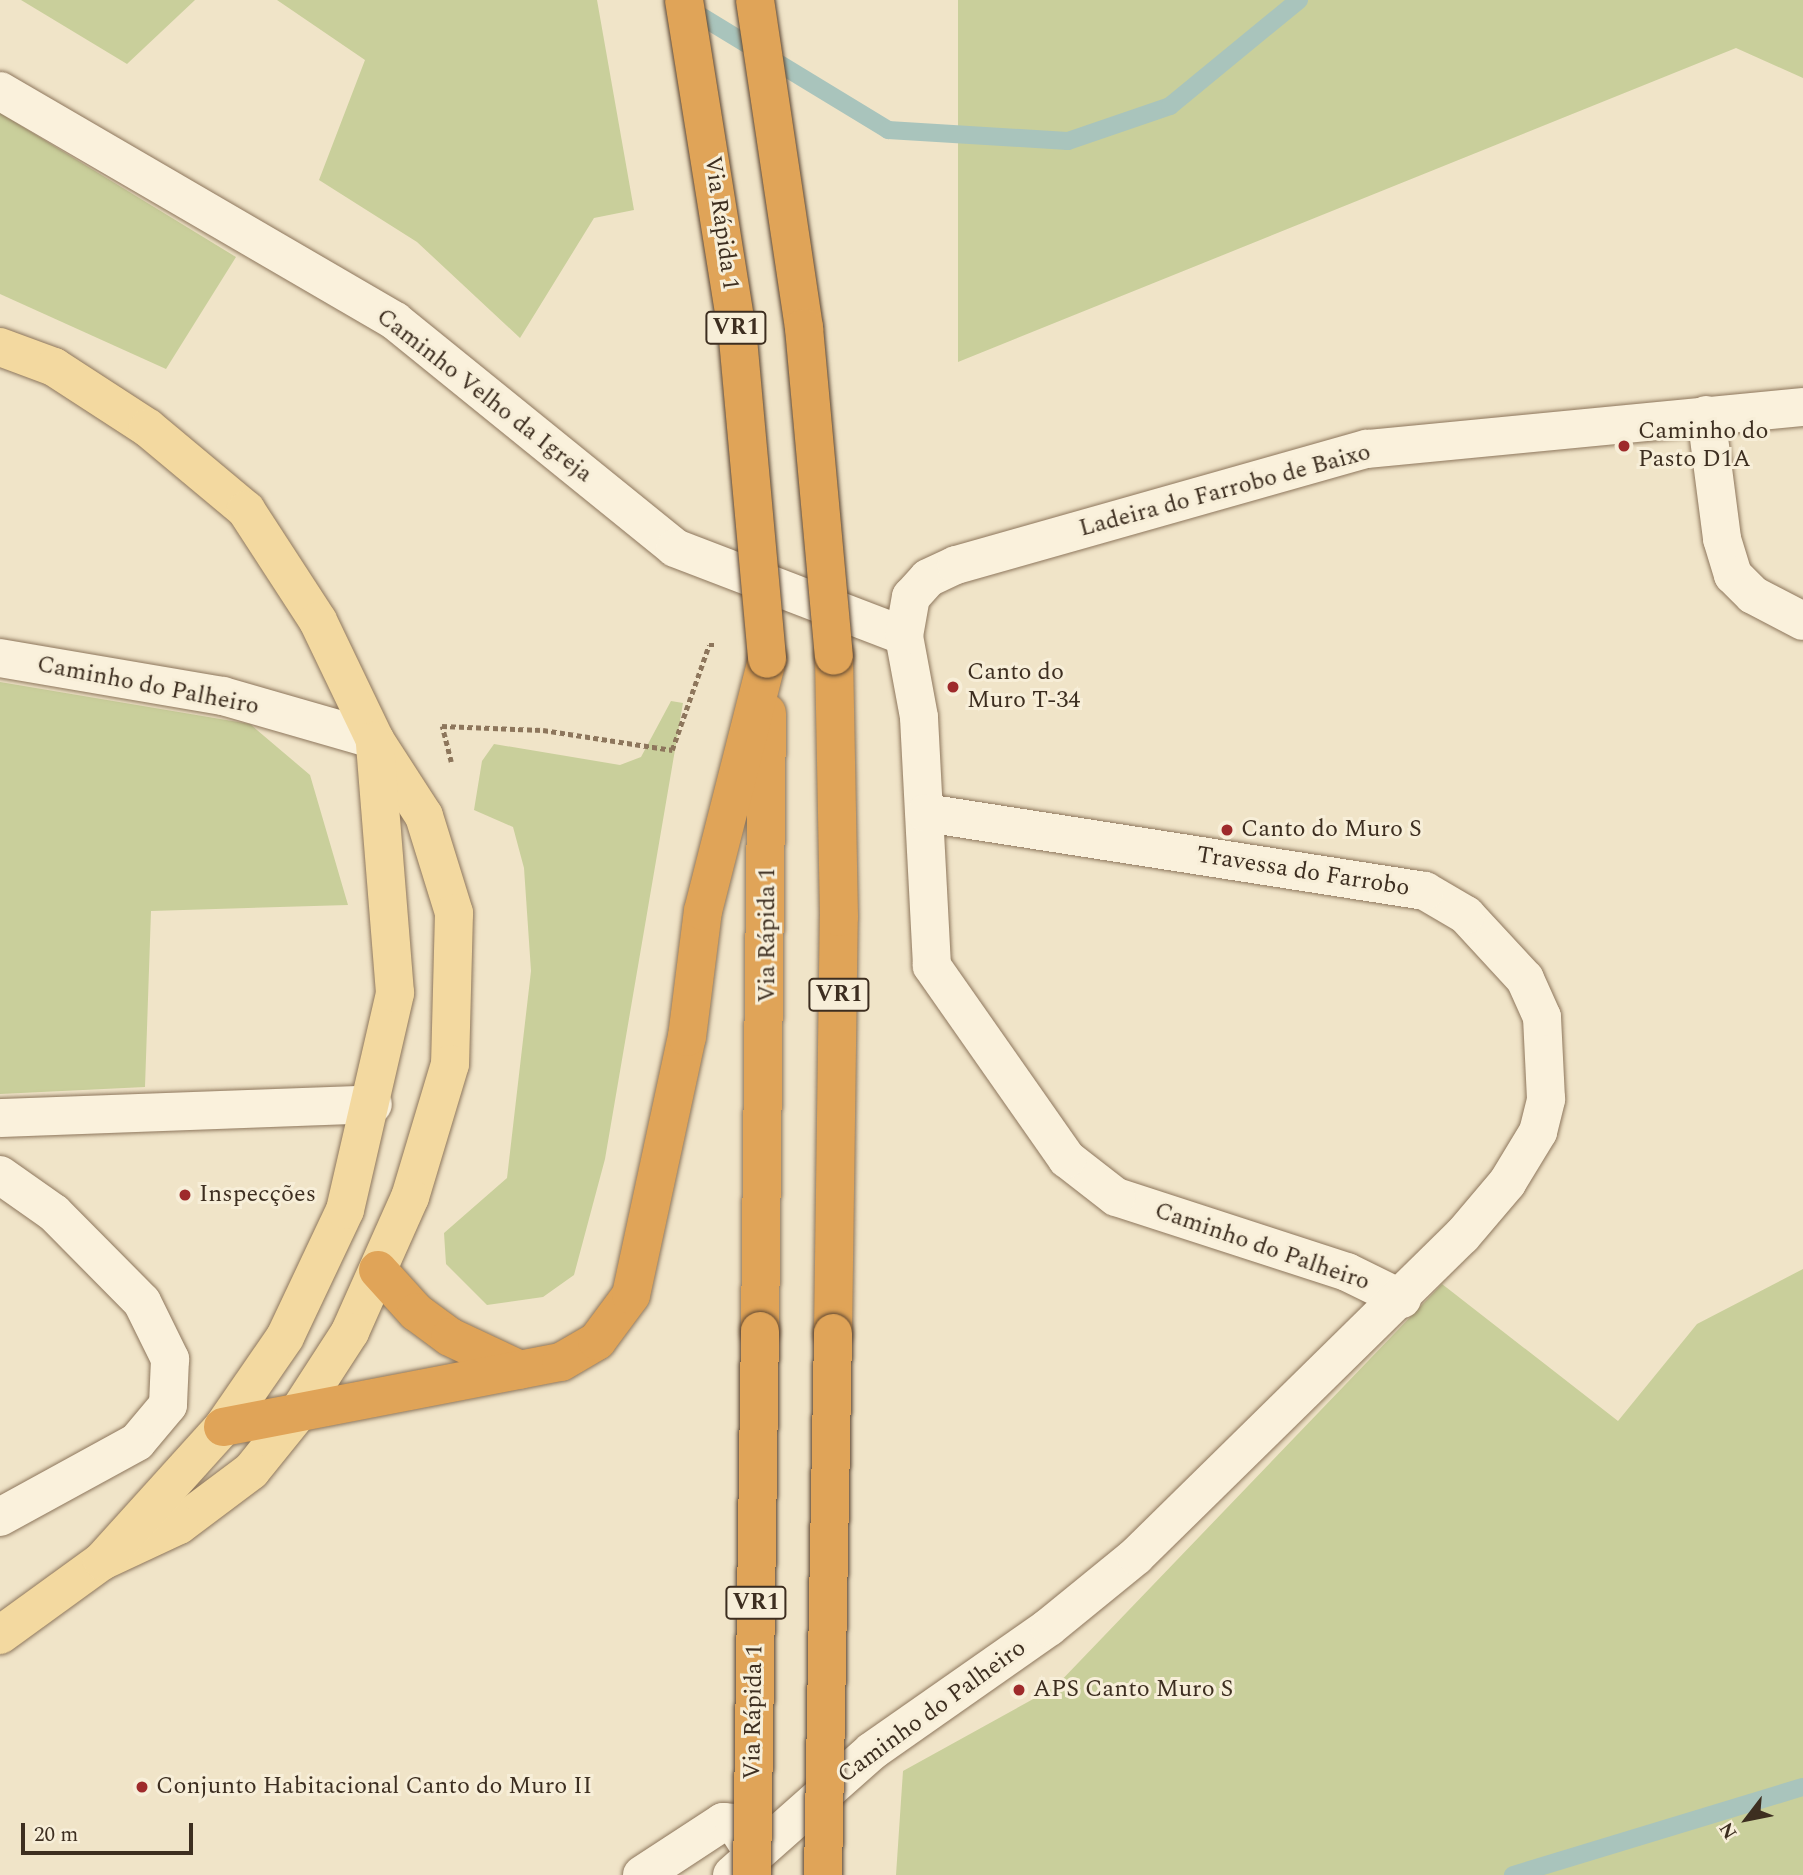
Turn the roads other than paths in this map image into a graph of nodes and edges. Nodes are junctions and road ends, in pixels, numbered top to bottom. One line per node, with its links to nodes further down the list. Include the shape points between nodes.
1 (684, 0): 10 (highway, Via Rápida 1 / VR1, bridge, via 738,339)
2 (755, 0): 26 (highway, VR1, bridge, via 804,328 834,656 839,931)
3 (0, 91): 8 (street, Caminho Velho da Igreja, via 395,321 675,548)
4 (0, 348): 11 (main road, via 54,367 148,428 246,510 318,621)
5 (1803, 407): 6 (street, Ladeira do Farrobo de Baixo)
6 (1706, 415): 7 (street, via 1722,539 1733,575 1753,595); 8 (street, Ladeira do Farrobo de Baixo, via 1367,450 956,565 917,588)
7 (1803, 621)
8 (904, 636): 12 (street, Caminho do Palheiro)
9 (0, 658): 11 (street, Caminho do Palheiro, via 223,696)
10 (767, 659): 18 (highway, via 703,911 687,1037 631,1294 597,1341 561,1362); 24 (highway, Via Rápida 1 / VR1, bridge, via 769,978)
11 (375, 740): 13 (main road, via 395,993); 16 (main road, via 424,816 454,913 450,1064 410,1197)
12 (926, 813): 17 (street, Caminho do Palheiro, via 932,966 1068,1159 1116,1197 1347,1272); 17 (street, Travessa do Farrobo, via 1425,891 1502,948 1542,1017 1548,1064 1538,1132 1507,1183)
13 (373, 1104): 14 (street, via 122,1108); 20 (main road, via 345,1210 285,1337)
14 (0, 1118)
15 (0, 1175): 21 (street, via 54,1213 142,1301 170,1359 168,1405 137,1442)
16 (378, 1270): 18 (highway, via 442,1331); 19 (main road, via 350,1332)
17 (1402, 1299): 24 (street, Caminho do Palheiro, via 1136,1556 1049,1627 872,1751)
18 (520, 1370): 19 (highway)
19 (298, 1414): 20 (highway); 22 (main road, via 251,1471 179,1525)
20 (223, 1426): 22 (main road)
21 (0, 1517)
22 (102, 1561): 23 (main road)
23 (0, 1635)
24 (745, 1867): 25 (street, via 734,1823 723,1822)
25 (642, 1875)
26 (823, 1875)

